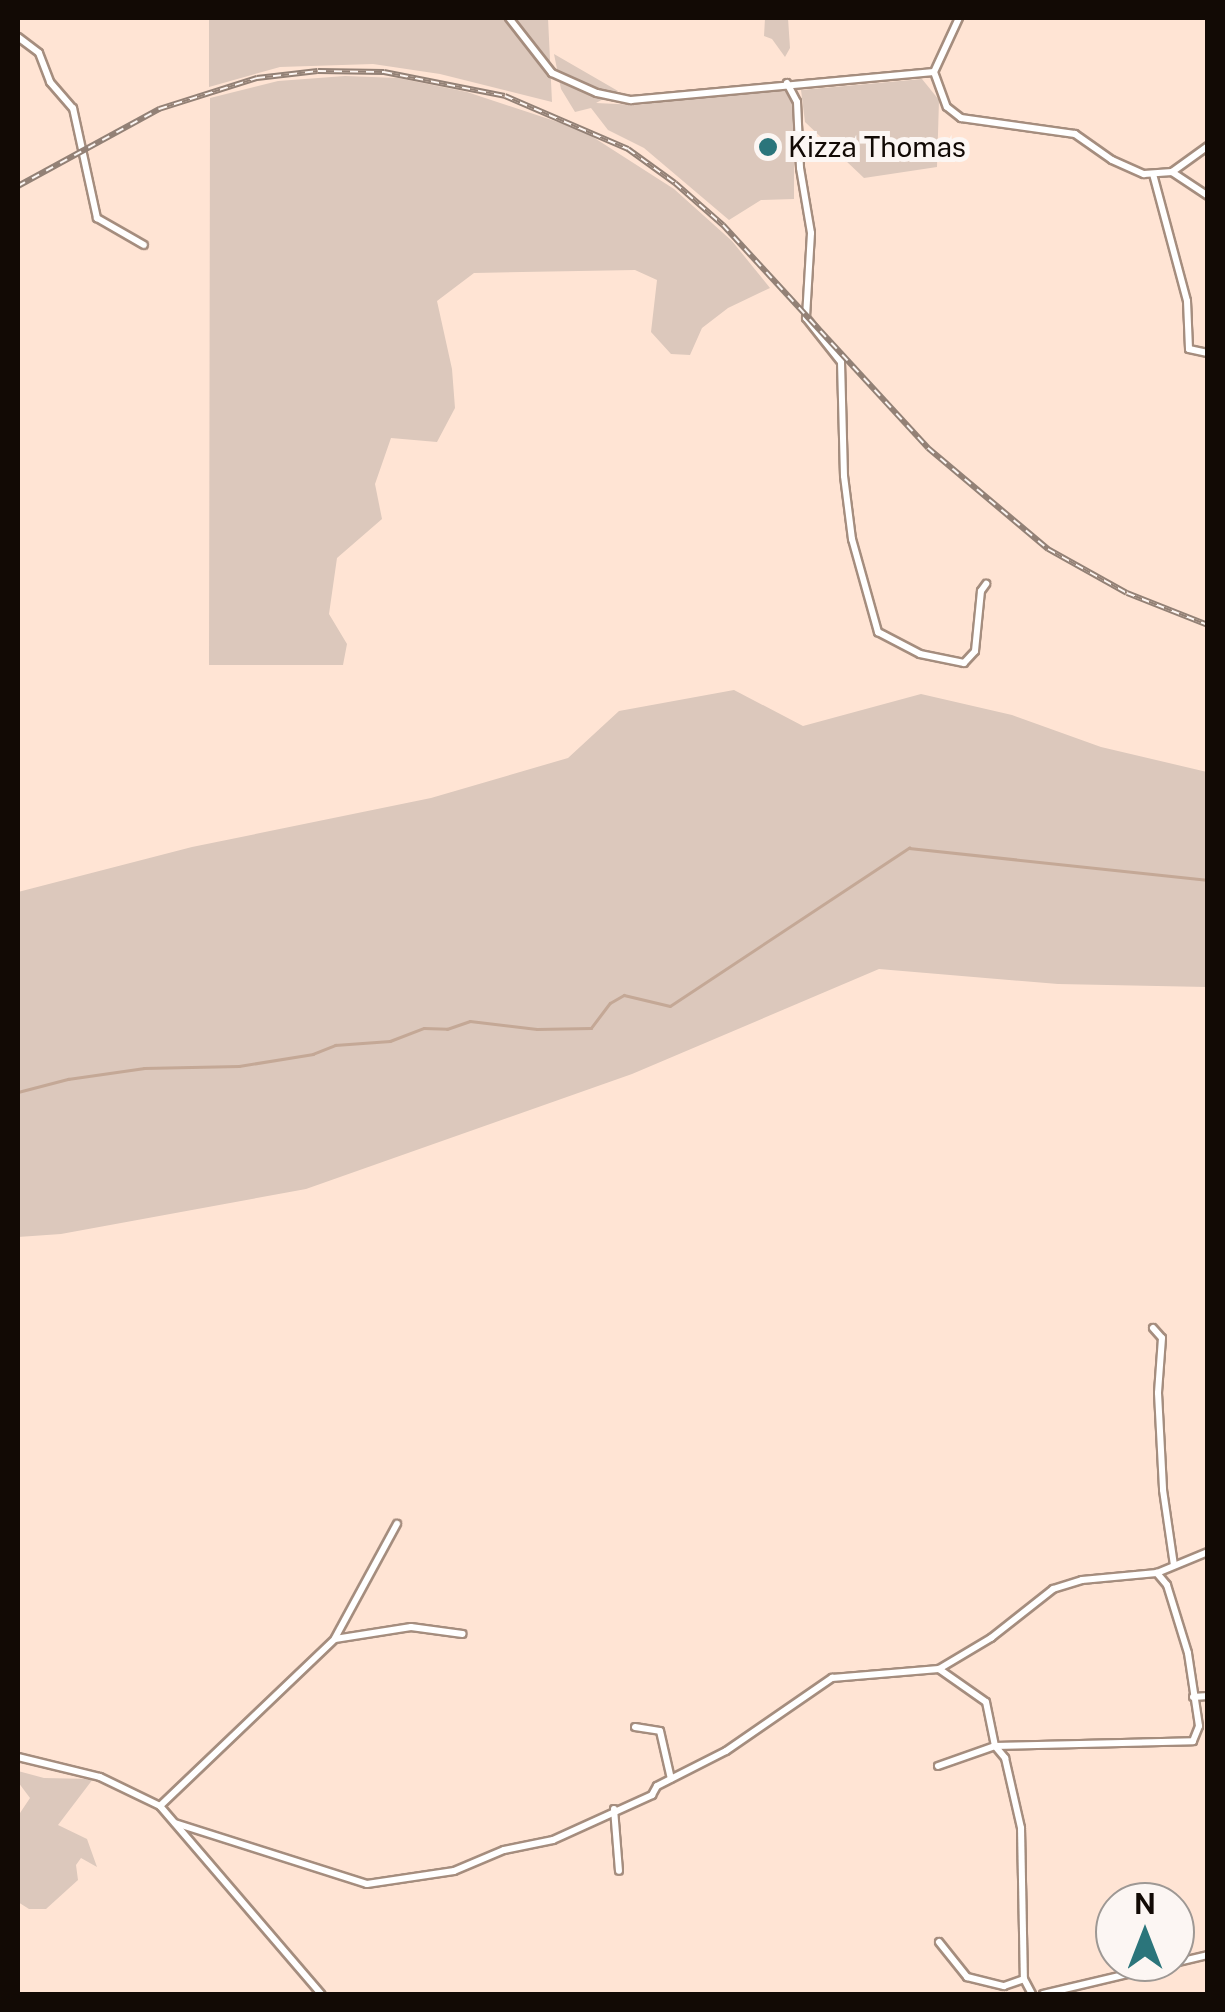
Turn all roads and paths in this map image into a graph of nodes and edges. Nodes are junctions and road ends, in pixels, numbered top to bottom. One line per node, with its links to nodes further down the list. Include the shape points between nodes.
1 (508, 18): 5 (street, via 543,66 608,97)
2 (959, 18): 4 (street)
3 (18, 37): 10 (street, via 39,53 50,82 73,108 98,218)
4 (934, 72): 5 (street); 8 (street, via 947,107 961,118 1076,134 1124,166)
5 (787, 83): 12 (street, via 797,102 811,233 806,318 841,362 852,539 878,632 920,654 964,663 975,651)
6 (1208, 146): 7 (street)
7 (1172, 172): 8 (street); 9 (street)
8 (1153, 174): 11 (street, via 1190,313 1189,349)
9 (1208, 196)
10 (144, 244)
11 (1208, 353)
12 (986, 584)
13 (1153, 1328): 16 (street, via 1162,1338 1163,1490)
14 (397, 1524): 19 (street)
15 (1208, 1552): 16 (street)
16 (1174, 1565): 17 (street)
17 (1156, 1573): 20 (street, via 1053,1589); 22 (street, via 1167,1584 1182,1634)
18 (463, 1634): 19 (street, via 412,1627)
19 (334, 1639): 28 (street)
20 (939, 1669): 24 (street, via 986,1702); 27 (street, via 832,1678 726,1752)
21 (1208, 1696): 22 (street)
22 (1192, 1697): 24 (street, via 1199,1726 1193,1742 1183,1745)
23 (634, 1727): 27 (street, via 660,1731)
24 (995, 1746): 26 (street); 34 (street, via 1011,1774 1021,1828)
25 (18, 1757): 28 (street, via 100,1777)
26 (938, 1766)
27 (671, 1779): 29 (street)
28 (160, 1806): 30 (street)
29 (614, 1808): 30 (street, via 553,1840 504,1850 454,1872 380,1884); 31 (street)
30 (175, 1822): 35 (street)
31 (619, 1871)
32 (938, 1942): 34 (street, via 967,1977 1004,1986)
33 (1208, 1956): 37 (street)
34 (1024, 1979): 36 (street)
35 (320, 1994)
36 (1032, 1994)
37 (1043, 1994)

